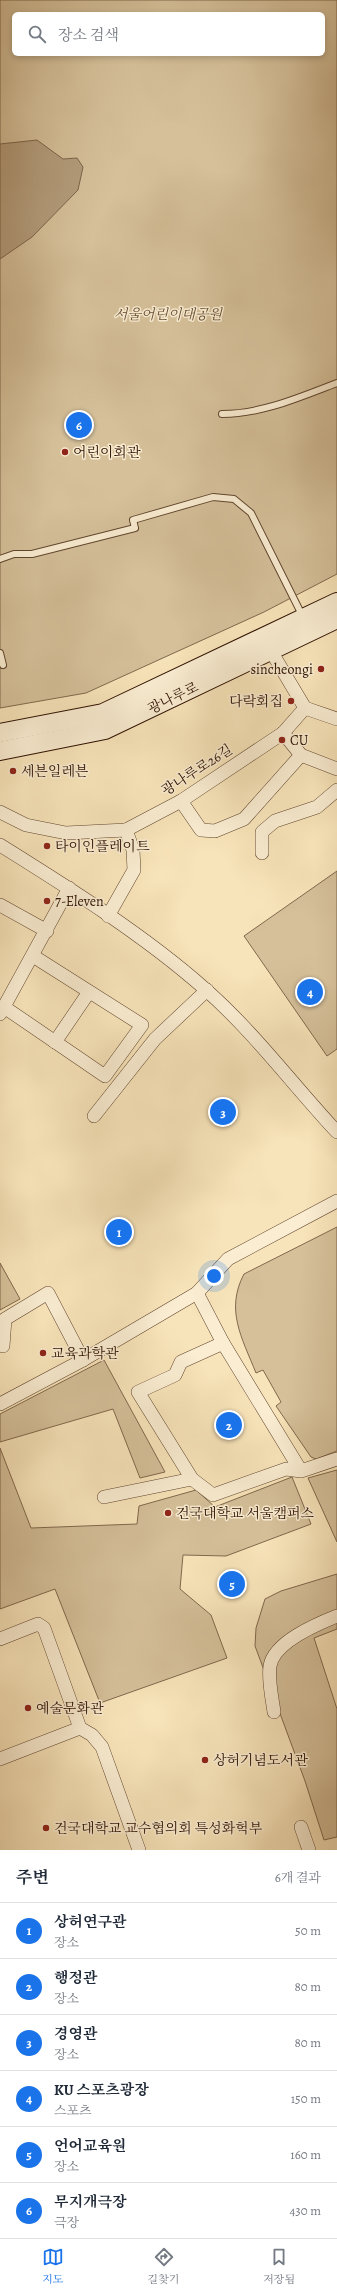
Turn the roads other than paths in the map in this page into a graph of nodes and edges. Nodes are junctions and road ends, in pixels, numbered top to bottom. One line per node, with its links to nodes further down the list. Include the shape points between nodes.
1 (337, 383): 2 (lane, via 280,405 237,414)
2 (222, 414)
3 (0, 559): 6 (lane, via 14,554 32,554 135,528 133,520 214,497 234,499 251,513)
4 (337, 602): 6 (main road, 광나루로)
5 (337, 619): 6 (main road, 광나루로)
6 (307, 624): 7 (main road, 광나루로); 12 (main road, 광나루로, via 103,713)
7 (271, 651): 10 (street); 14 (main road, 광나루로, via 105,730)
8 (0, 654): 9 (lane)
9 (3, 666)
10 (305, 708): 11 (street); 13 (street, 광나루로26길)
11 (337, 719)
12 (0, 733)
13 (283, 733): 15 (street); 18 (street, 광나루로26길)
14 (0, 750)
15 (301, 755): 16 (street); 20 (street)
16 (337, 769)
17 (337, 790): 22 (street, via 317,807 275,822)
18 (181, 801): 20 (street, via 201,830 215,831); 21 (street, 광나루로26길)
19 (0, 812): 21 (street, via 26,825 66,833)
20 (244, 819): 22 (street)
21 (126, 830): 27 (street, via 133,850 134,870)
22 (262, 832): 24 (street)
23 (0, 845): 25 (street)
24 (262, 853)
25 (69, 888): 27 (street); 28 (street)
26 (0, 905): 28 (street)
27 (108, 916): 30 (street, via 180,967)
28 (47, 931): 29 (street)
29 (33, 956): 31 (street); 32 (street)
30 (207, 990): 34 (street, via 155,1039); 35 (street)
31 (89, 992): 33 (street); 33 (street, via 142,1025 105,1076)
32 (2, 1011): 33 (street)
33 (55, 1042)
34 (94, 1116)
35 (337, 1131)
36 (337, 1201): 37 (street, via 228,1258)
37 (197, 1293): 38 (street); 40 (street)
38 (223, 1343): 42 (street); 46 (street, via 181,1362 175,1375 138,1392)
39 (3, 1346): 40 (street, via 5,1319 48,1293)
40 (83, 1360): 41 (street)
41 (0, 1404)
42 (289, 1452): 44 (street); 45 (street)
43 (337, 1459): 45 (street)
44 (286, 1468): 45 (street); 46 (street, via 213,1495)
45 (301, 1471)
46 (192, 1479): 47 (street)
47 (104, 1496)
48 (337, 1616): 50 (street, via 293,1638 273,1655 270,1680)
49 (0, 1639): 51 (street, via 38,1624 44,1628)
50 (274, 1712)
51 (80, 1728): 52 (street); 54 (street, via 92,1734 102,1747)
52 (0, 1759)
53 (302, 1827): 55 (street)
54 (139, 1850)
55 (309, 1850)

